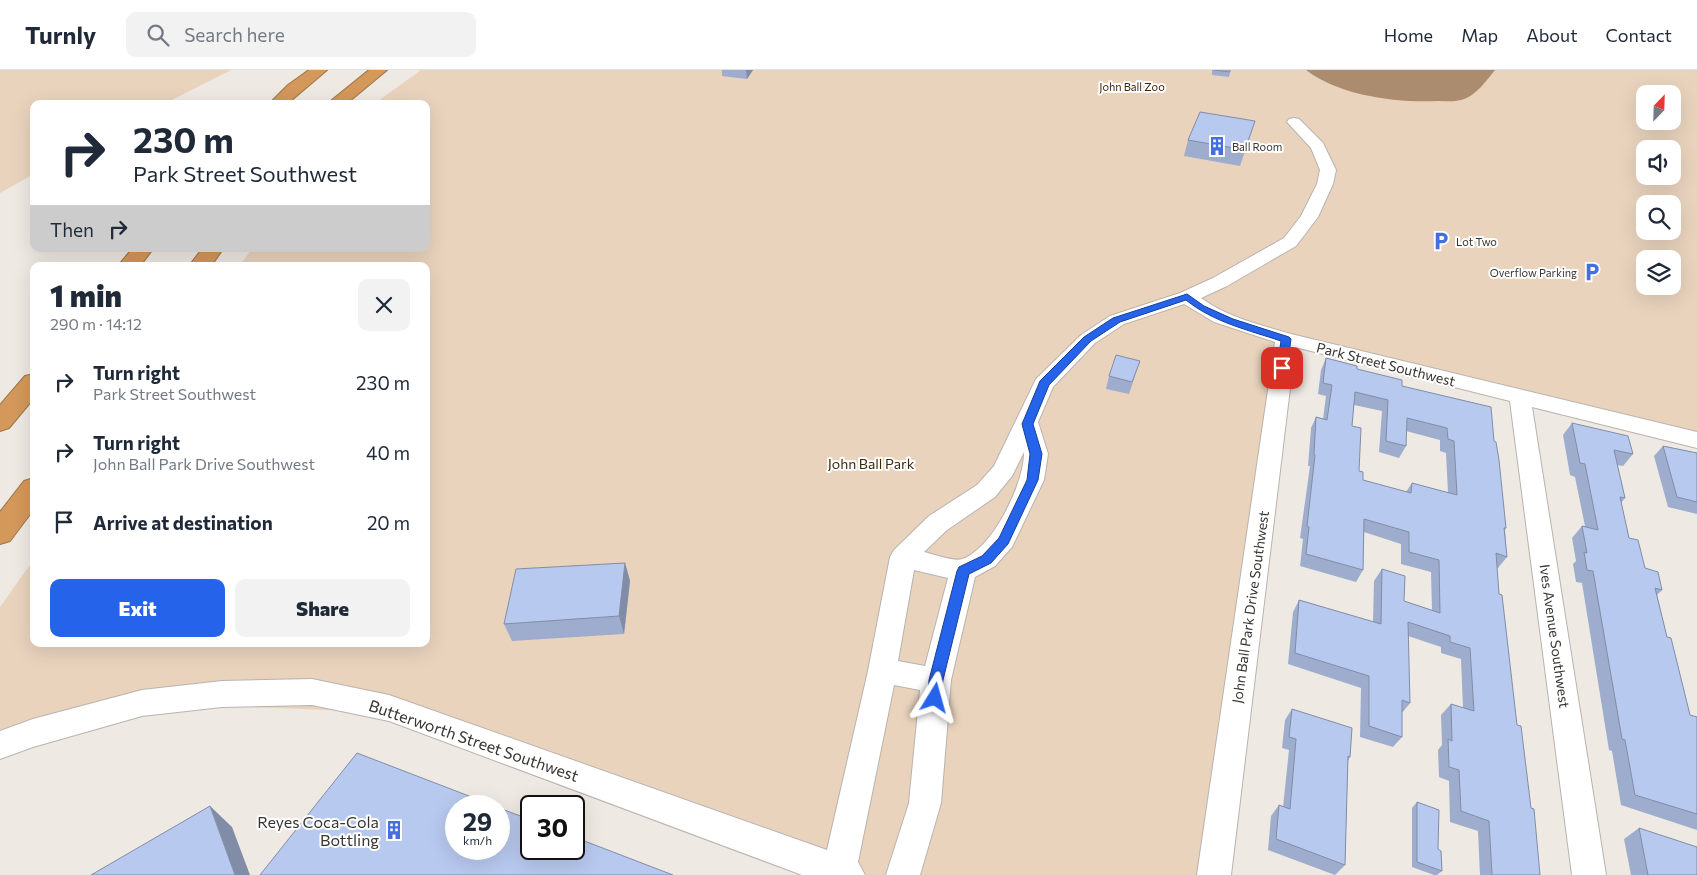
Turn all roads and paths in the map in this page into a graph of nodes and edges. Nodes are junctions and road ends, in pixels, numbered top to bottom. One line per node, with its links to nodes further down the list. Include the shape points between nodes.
1 (319, 70): 3 (highway)
2 (379, 70): 4 (highway)
3 (281, 100)
4 (340, 100)
5 (1294, 122): 10 (street, via 1318,146 1328,170 1309,217 1290,242)
6 (141, 252): 8 (highway)
7 (211, 252): 9 (highway)
8 (132, 262)
9 (203, 262)
10 (1187, 297): 11 (street, Park Street Southwest, via 1201,308 1230,321); 15 (street, via 1117,320 1088,339 1044,384)
11 (1286, 339): 13 (street, Park Street Southwest); 26 (street, John Ball Park Drive Southwest)
12 (30, 387): 14 (highway)
13 (1520, 397): 16 (street, Park Street Southwest); 27 (street, Ives Avenue Southwest)
14 (0, 422)
15 (1027, 424): 19 (street, via 1004,470 986,491 938,524); 20 (street, via 1036,454 1032,480 1003,540 986,559)
16 (1697, 440)
17 (30, 493): 18 (highway)
18 (0, 533)
19 (903, 557): 20 (street); 21 (street)
20 (963, 571): 22 (street)
21 (882, 671): 22 (street); 24 (street)
22 (936, 680): 25 (street, via 925,803)
23 (0, 745): 24 (street, Butterworth Street Southwest, via 142,703 222,694 312,692 389,708)
24 (844, 873)
25 (904, 875)
26 (1214, 875)
27 (1589, 875)

